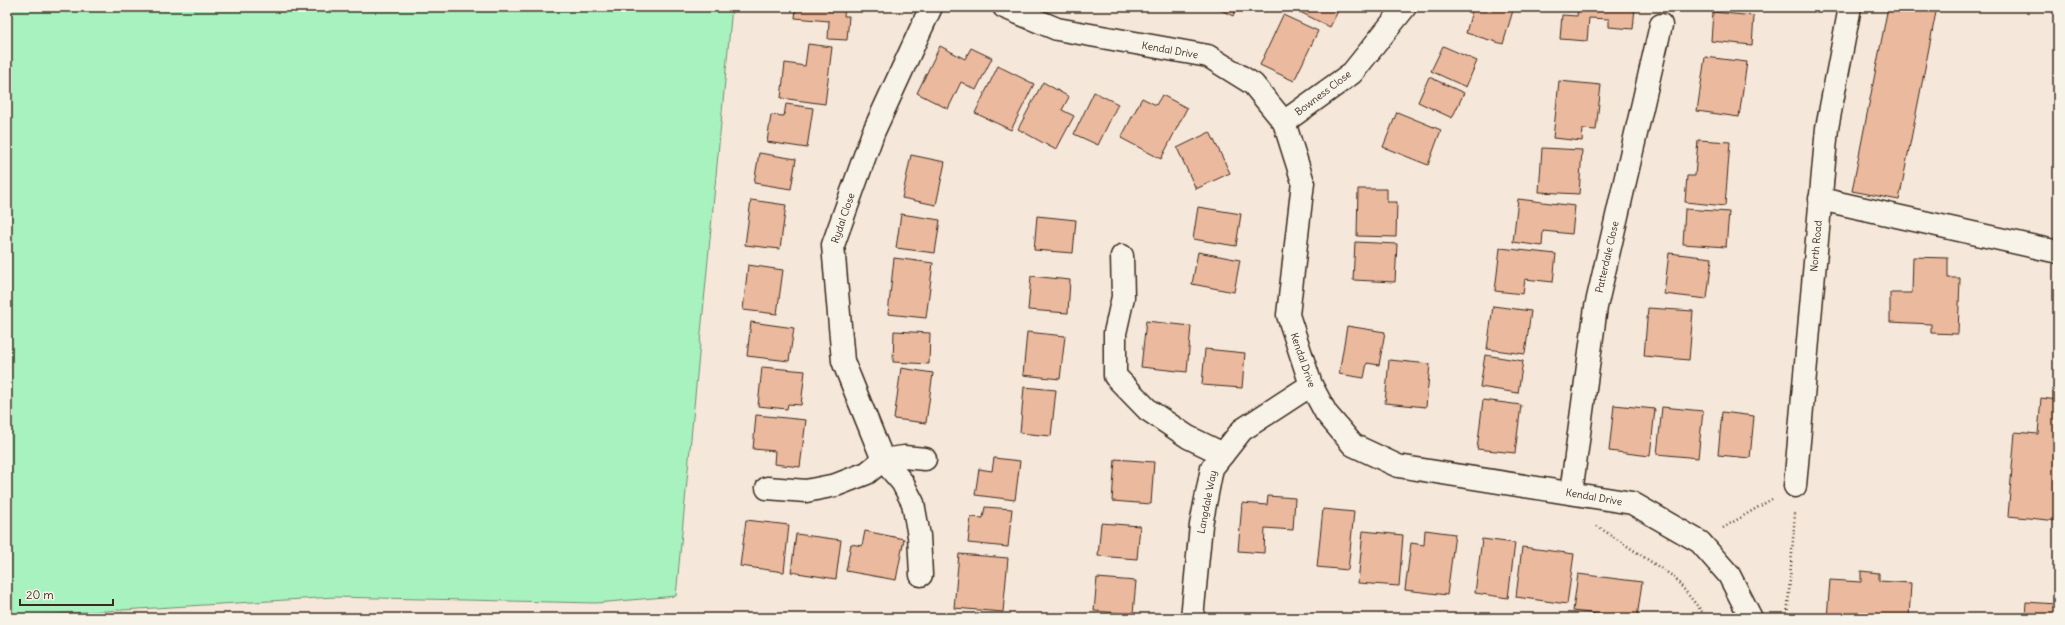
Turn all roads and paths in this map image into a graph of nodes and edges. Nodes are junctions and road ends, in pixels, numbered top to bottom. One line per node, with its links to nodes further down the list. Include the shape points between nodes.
1 (930, 7): 13 (street, Rydal Close, via 873,133 833,245 843,361)
2 (1004, 7): 6 (street, Kendal Drive, via 1057,29 1208,56 1253,84)
3 (1405, 7): 6 (street, Bowness Close, via 1352,73)
4 (1850, 7): 7 (street, North Road, via 1827,128)
5 (1661, 25): 16 (street, Patterdale Close, via 1596,307)
6 (1284, 122): 10 (street, Kendal Drive, via 1303,182 1288,315)
7 (1820, 199): 8 (street); 14 (street, North Road)
8 (2058, 252)
9 (1122, 256): 11 (street, via 1123,297 1114,333 1115,376 1148,410 1188,437)
10 (1310, 386): 11 (street, Langdale Way, via 1242,430); 16 (street, Kendal Drive, via 1326,413 1353,445 1398,466)
11 (1223, 454): 20 (street, Langdale Way, via 1212,468 1201,525)
12 (925, 459): 13 (street, via 904,457)
13 (883, 460): 15 (street, via 867,473 836,485 806,491); 19 (street, Rydal Close, via 902,482 913,503 919,536)
14 (1795, 486): 18 (path); 23 (path)
15 (767, 488)
16 (1570, 493): 18 (street, Kendal Drive, via 1632,503)
17 (1592, 523): 21 (path, via 1674,577)
18 (1700, 542): 22 (street, Kendal Drive, via 1729,575)
19 (921, 575)
20 (1192, 618)
21 (1707, 618)
22 (1751, 618)
23 (1788, 618)

